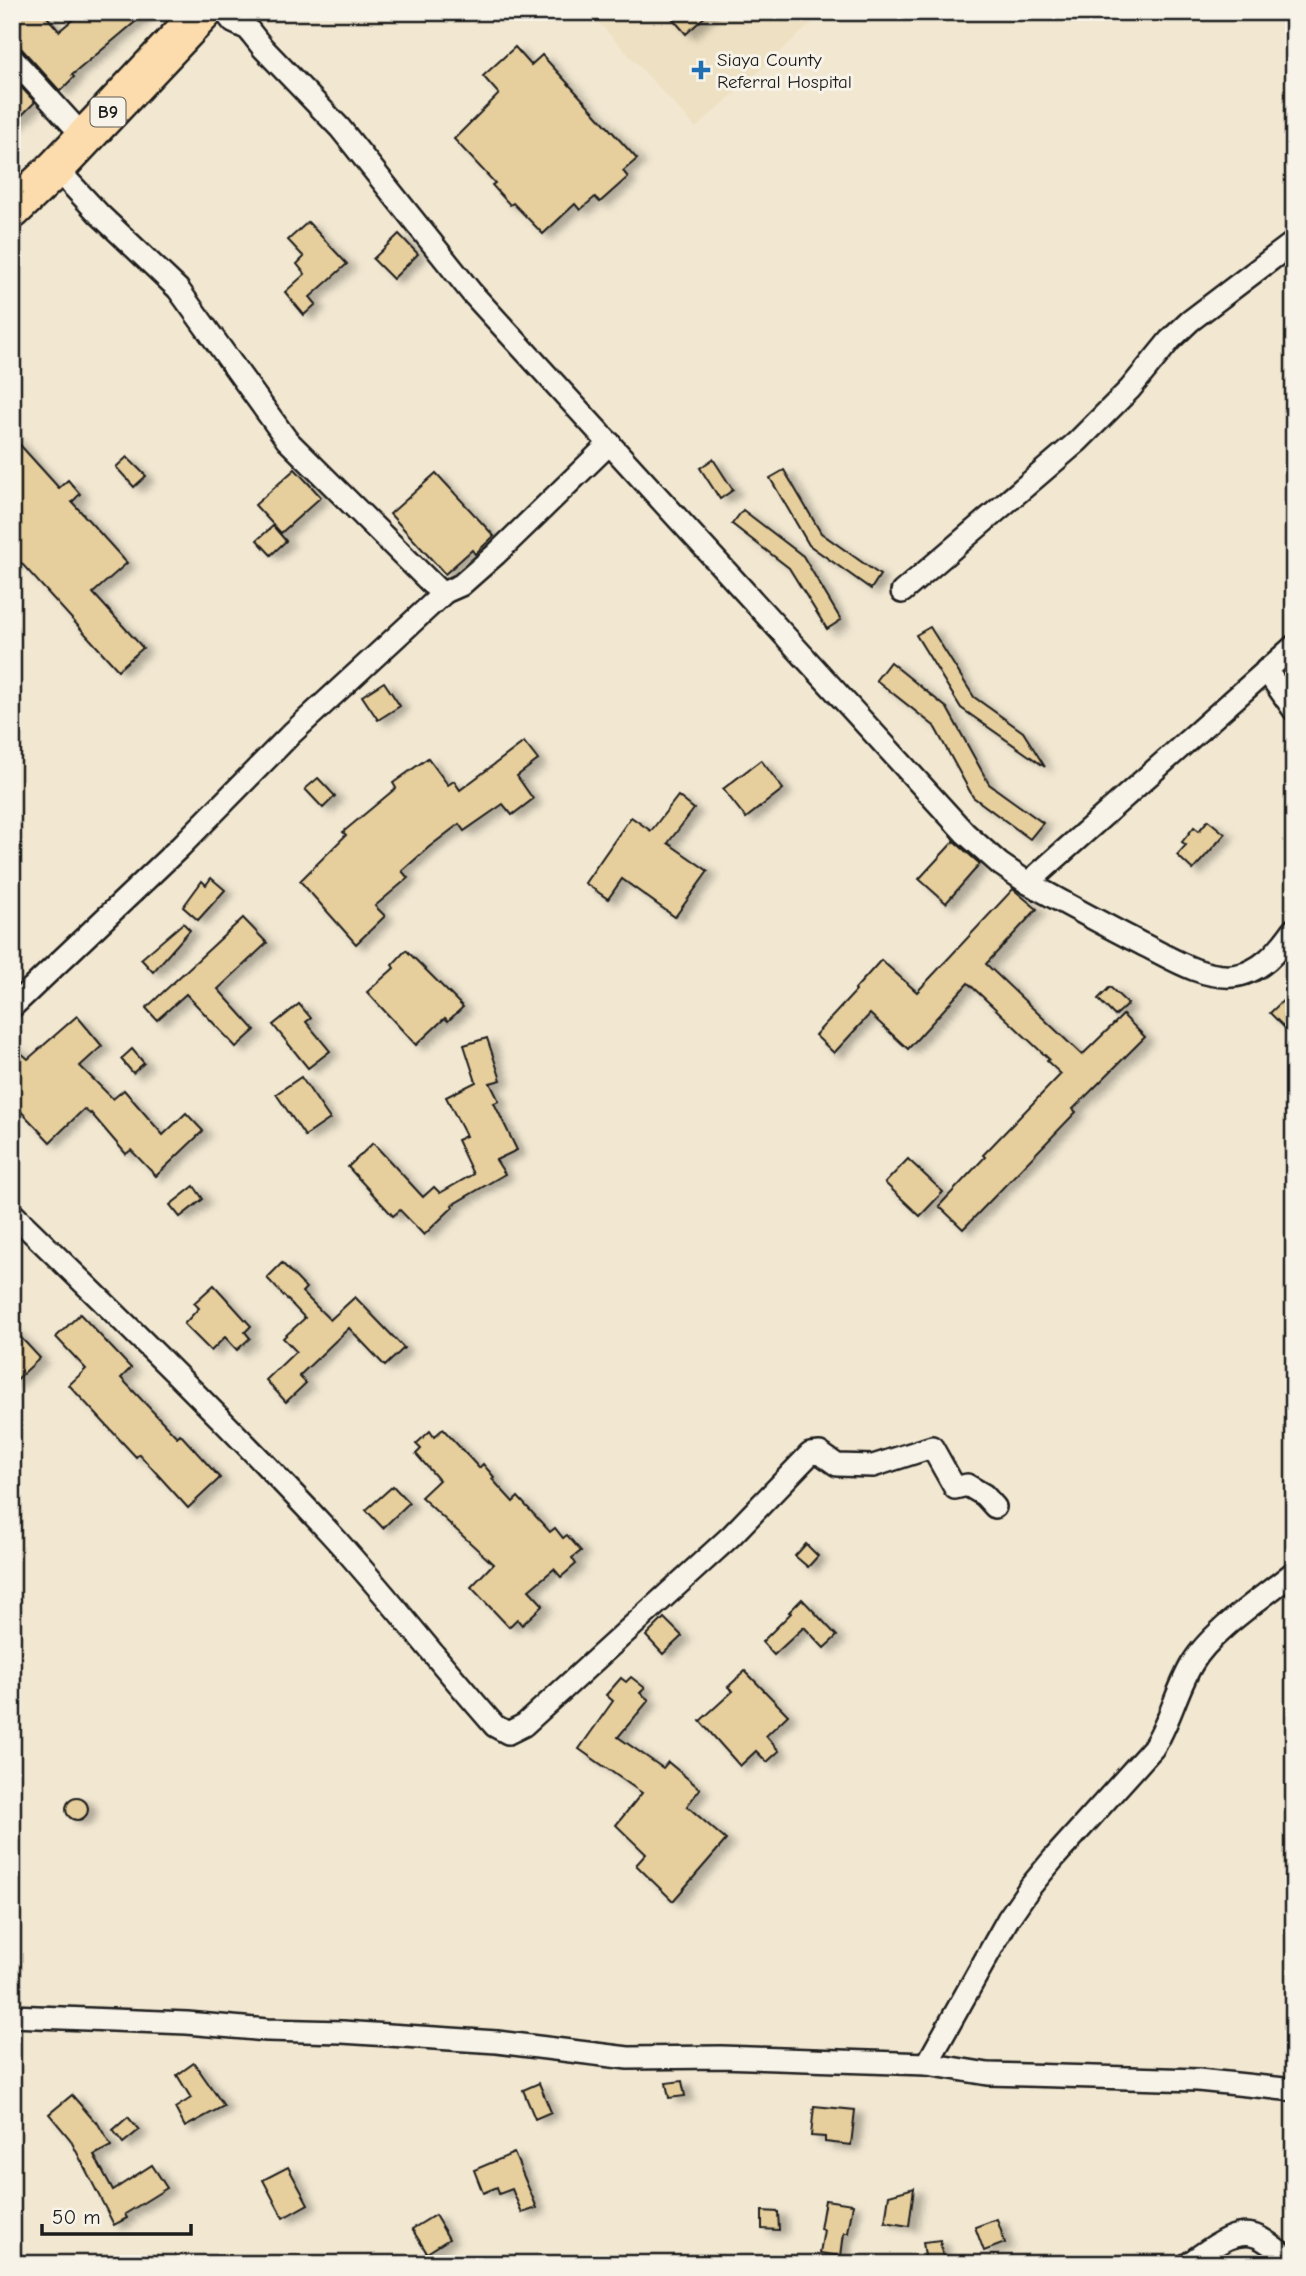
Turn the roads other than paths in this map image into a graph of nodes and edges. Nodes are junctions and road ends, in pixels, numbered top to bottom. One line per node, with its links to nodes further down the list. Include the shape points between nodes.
1 (203, 12): 4 (highway, B9)
2 (225, 12): 8 (street, via 248,29 340,128 471,292)
3 (12, 58): 4 (street)
4 (84, 137): 5 (highway, B9)
5 (56, 168): 6 (highway, B9); 9 (street, via 178,289 287,440 431,586)
6 (12, 210)
7 (1294, 242): 10 (street, via 1190,321 1077,442)
8 (610, 443): 9 (street, via 496,554 461,585); 14 (street, via 965,833)
9 (446, 592): 16 (street, via 292,733)
10 (902, 592)
11 (1294, 646): 12 (street)
12 (1266, 670): 13 (street); 14 (street)
13 (1294, 710)
14 (1028, 883): 15 (street, via 1195,970 1218,975 1233,976 1267,962)
15 (1294, 929)
16 (12, 1007)
17 (12, 1213): 18 (street, via 257,1457 396,1608 495,1726 508,1733 524,1726 731,1536 810,1454 820,1452 837,1465 873,1466 932,1447 955,1488 967,1485)
18 (995, 1507)
19 (1294, 1572): 21 (street, via 1193,1662 1153,1748 1030,1887)
20 (12, 2016): 21 (street, via 497,2042 628,2057)
21 (927, 2064): 22 (street, via 988,2074 1198,2080)
22 (1294, 2090)
23 (1294, 2263): 24 (street, via 1264,2240 1242,2233)
24 (1188, 2264)

